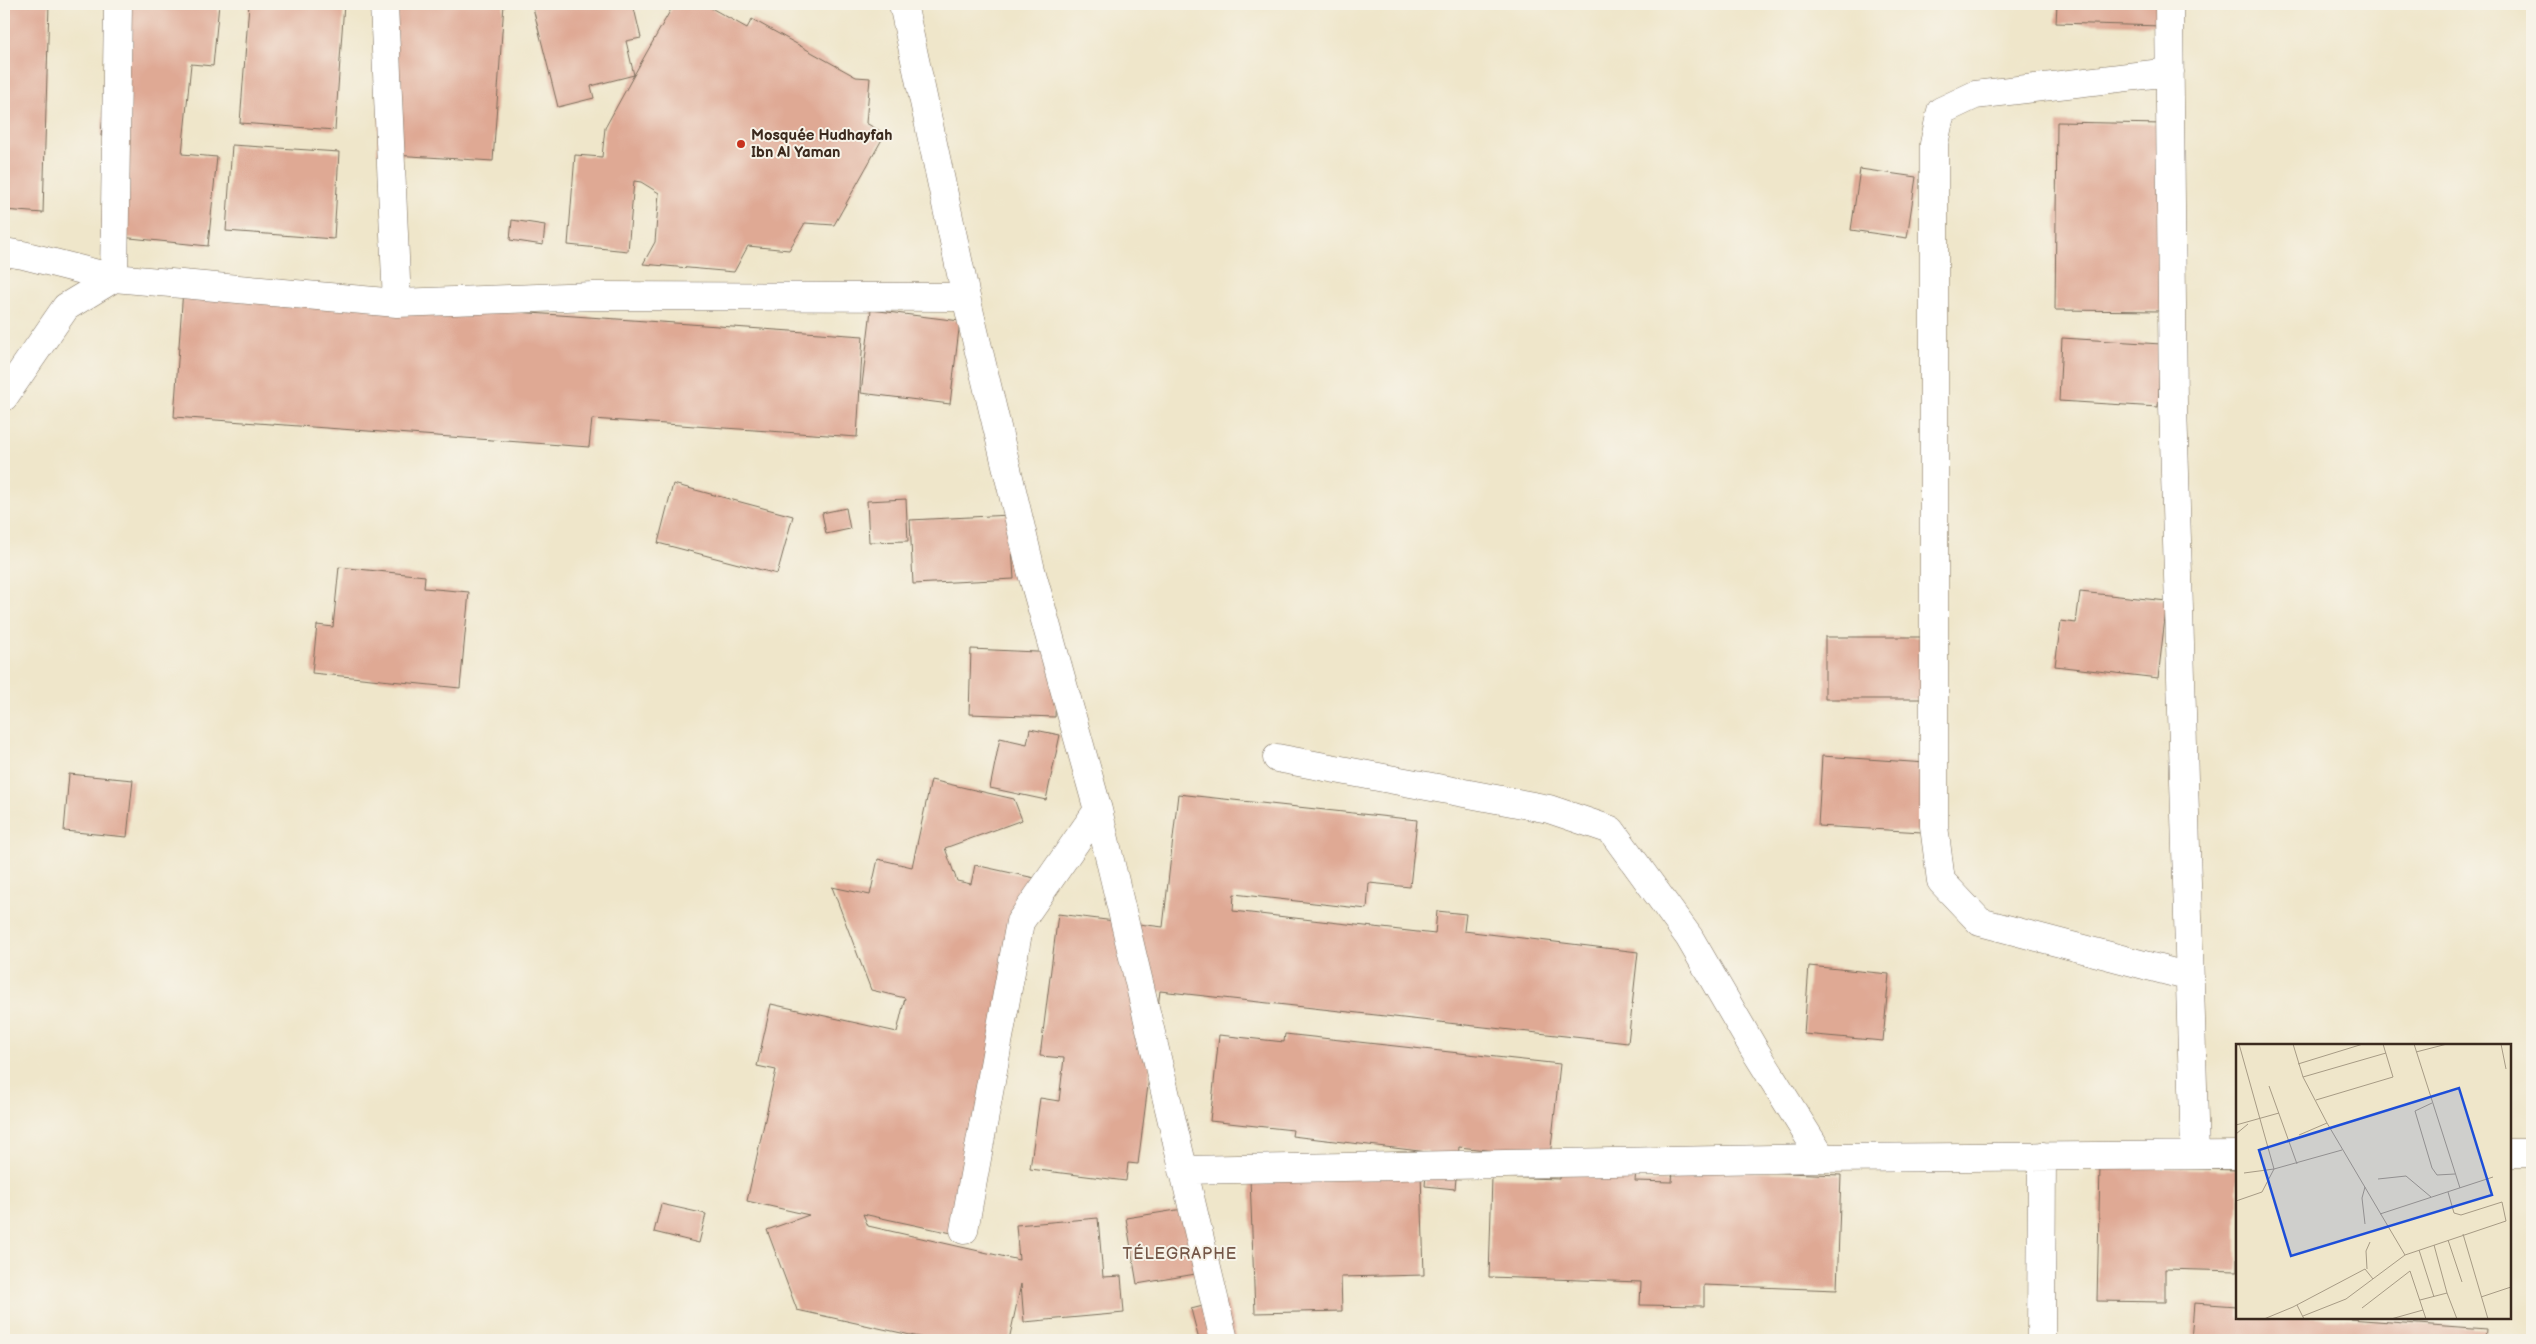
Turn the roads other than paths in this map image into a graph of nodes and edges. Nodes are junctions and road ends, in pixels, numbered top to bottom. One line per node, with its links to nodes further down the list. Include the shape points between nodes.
1 (118, 4): 7 (street)
2 (384, 4): 9 (street)
3 (903, 4): 8 (street)
4 (2170, 4): 5 (street)
5 (2170, 72): 13 (street, via 2173,405); 13 (street, via 1975,95 1942,111 1934,144 1934,826 1941,881 1980,922)
6 (4, 252): 7 (street)
7 (114, 278): 9 (street); 10 (street, via 66,307)
8 (966, 297): 9 (street, via 594,296); 12 (street, via 1031,570)
9 (398, 303)
10 (4, 397)
11 (1277, 758): 19 (street, via 1550,809 1611,830 1689,937)
12 (1098, 810): 20 (street); 21 (street, via 1020,922)
13 (2190, 977): 16 (street)
14 (2511, 1153): 15 (street)
15 (2532, 1153)
16 (2195, 1155): 17 (street); 18 (street)
17 (2236, 1155)
18 (2042, 1156): 19 (street); 23 (street)
19 (1822, 1158): 20 (street)
20 (1182, 1170): 22 (street)
21 (964, 1230)
22 (1224, 1340)
23 (2041, 1340)

